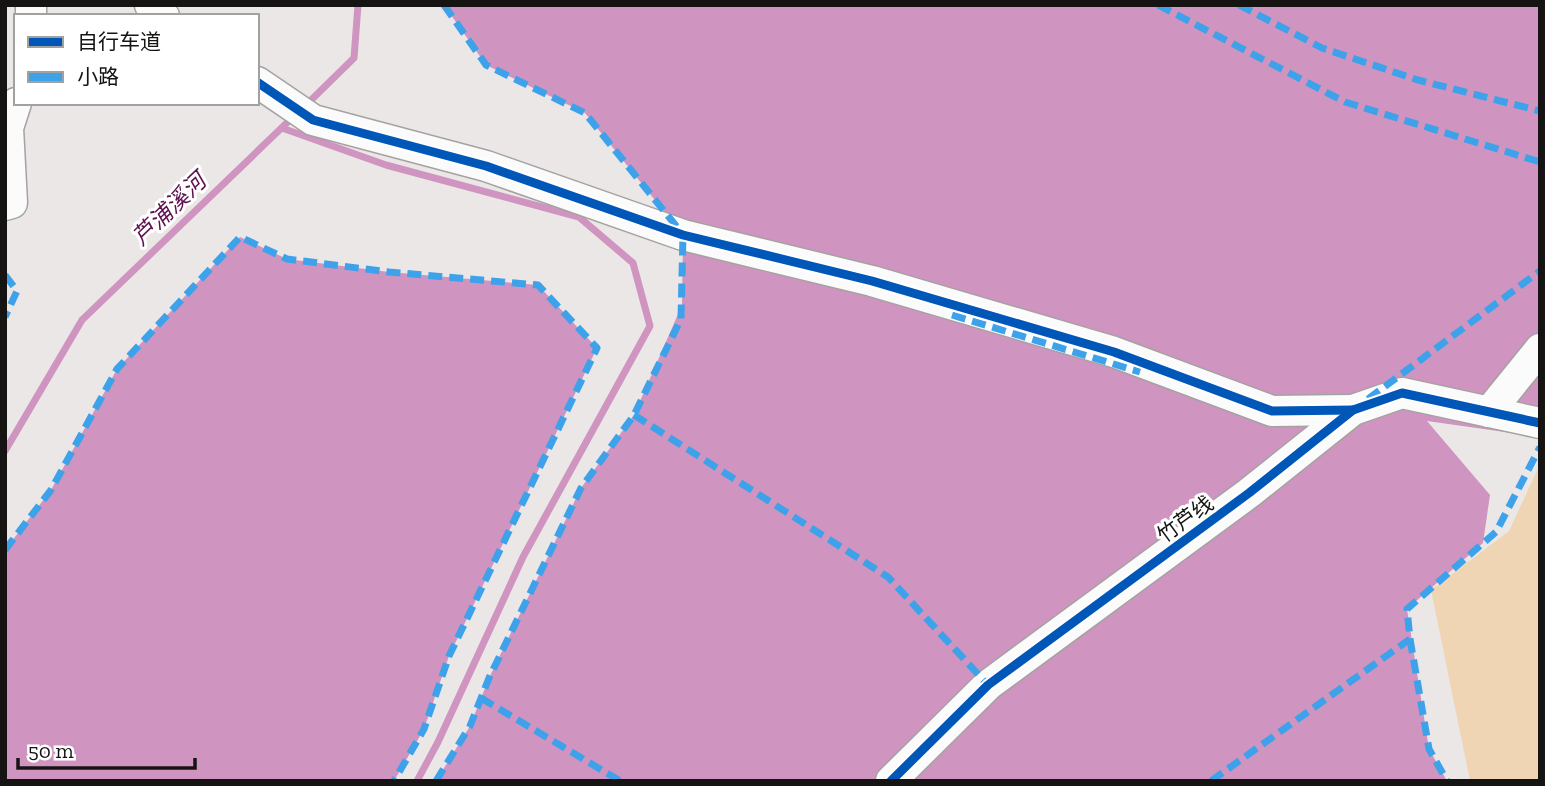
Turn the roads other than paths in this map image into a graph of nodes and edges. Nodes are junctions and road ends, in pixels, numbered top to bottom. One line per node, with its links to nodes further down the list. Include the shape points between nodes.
1 (259, 83): 5 (street, via 313,120 486,166 684,235 872,281 1114,352 1272,411)
2 (15, 105): 3 (street, via 8,128 12,203)
3 (5, 205)
4 (1540, 349): 6 (street)
5 (1353, 410): 6 (street, 竹芦线, via 1402,393); 8 (street, 竹芦线, via 1249,493 988,685)
6 (1489, 412): 7 (street, 竹芦线)
7 (1540, 424)
8 (891, 781)

